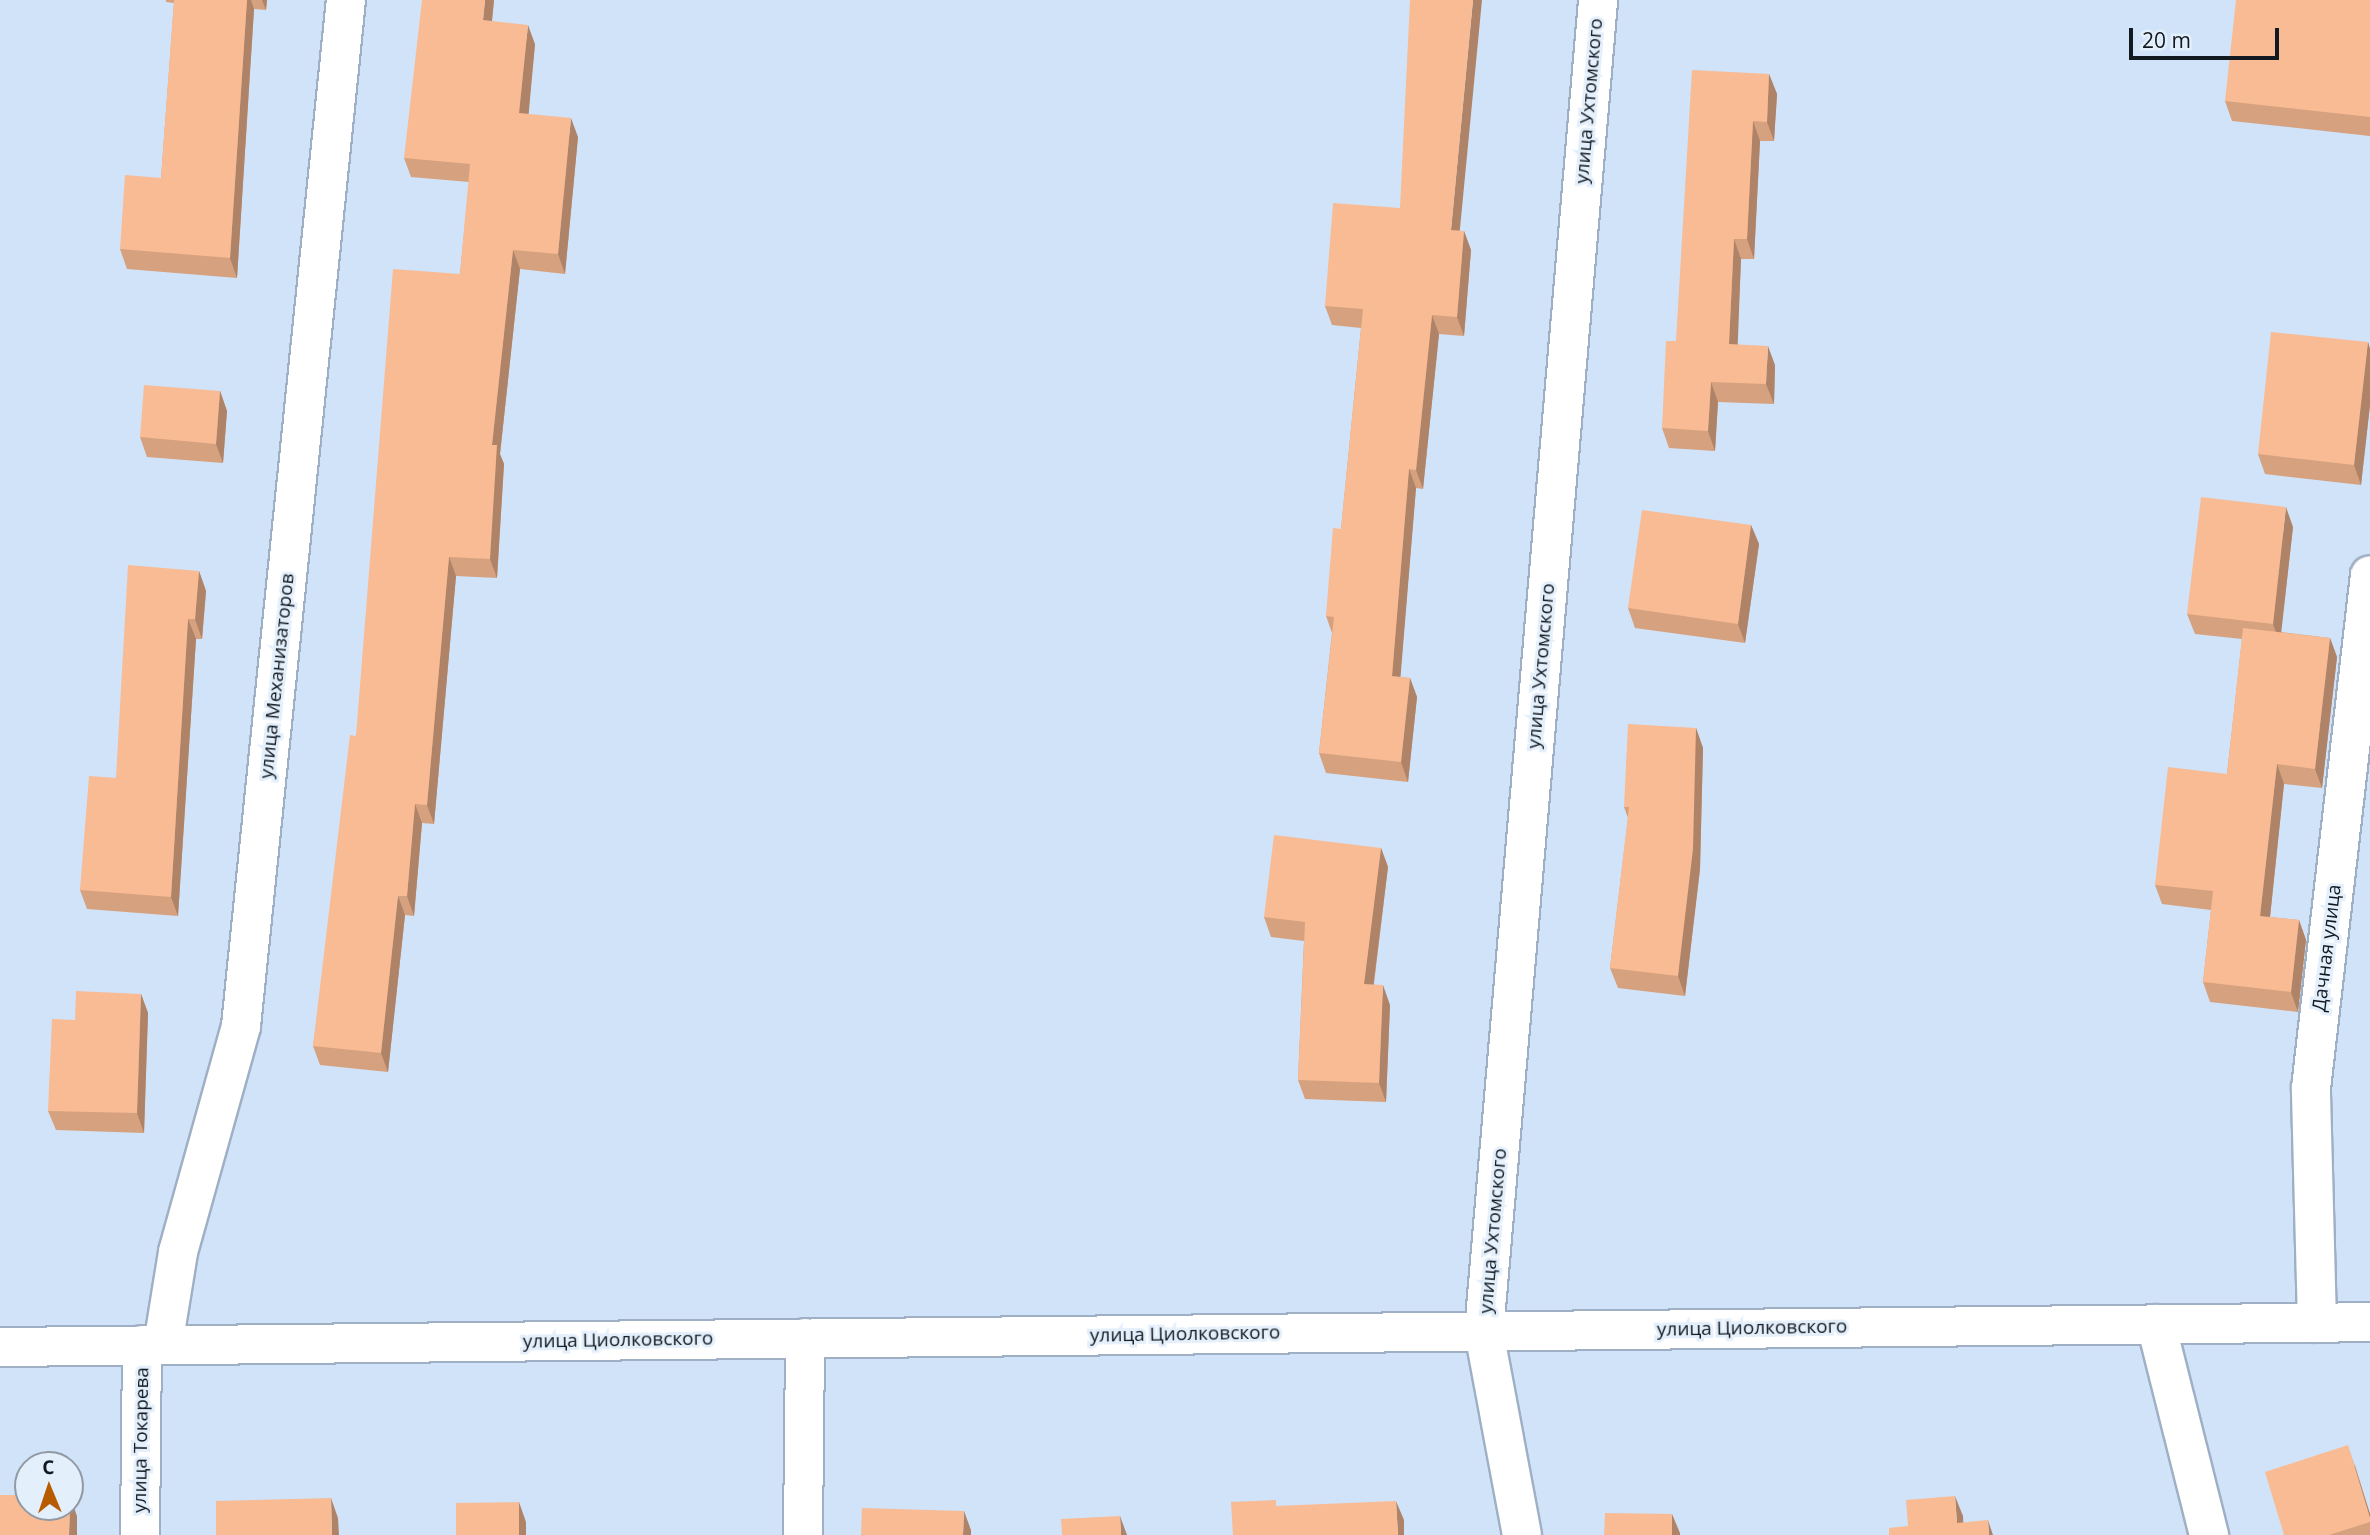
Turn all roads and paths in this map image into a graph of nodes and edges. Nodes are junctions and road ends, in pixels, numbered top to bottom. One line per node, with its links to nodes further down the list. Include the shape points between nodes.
1 (346, 0): 9 (street, улица Механизаторов, via 241,1026)
2 (1598, 0): 7 (street, улица Ухтомского)
3 (2370, 575): 4 (street, Дачная улица, via 2311,1088)
4 (2317, 1322): 5 (street, улица Циолковского); 6 (street, улица Циолковского)
5 (2370, 1322)
6 (2156, 1324): 7 (street, улица Циолковского); 14 (street)
7 (1484, 1331): 8 (street, улица Циолковского); 13 (street, улица Ухтомского)
8 (805, 1338): 9 (street, улица Циолковского); 12 (street)
9 (152, 1345): 10 (street, улица Циолковского); 11 (street, улица Токарева)
10 (0, 1347)
11 (140, 1535)
12 (803, 1535)
13 (1522, 1535)
14 (2209, 1535)

